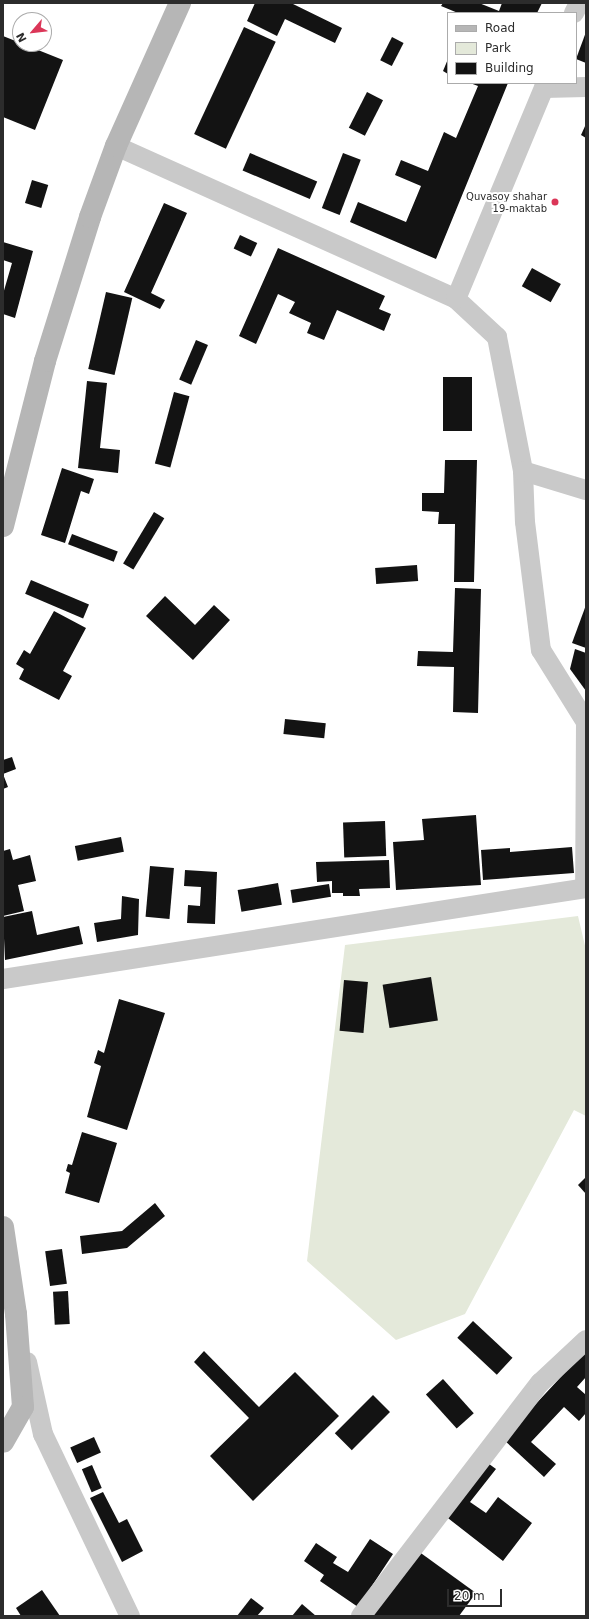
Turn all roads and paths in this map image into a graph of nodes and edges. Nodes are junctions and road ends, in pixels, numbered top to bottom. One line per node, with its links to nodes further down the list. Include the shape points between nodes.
1 (180, 3): 6 (main road)
2 (579, 3): 3 (street)
3 (574, 12)
4 (545, 85): 5 (street); 7 (street)
5 (586, 87)
6 (116, 146): 7 (street); 10 (main road, via 45,361)
7 (456, 299): 8 (street, via 497,337)
8 (523, 471): 9 (street); 11 (street, via 525,522 541,650 586,722)
9 (586, 490)
10 (3, 526)
11 (586, 888): 12 (street)
12 (3, 979)
13 (3, 1227): 14 (main road)
14 (16, 1314): 16 (main road, via 23,1408); 17 (street, via 43,1434)
15 (586, 1340): 18 (street, via 540,1383)
16 (3, 1442)
17 (130, 1616)
18 (361, 1616)

